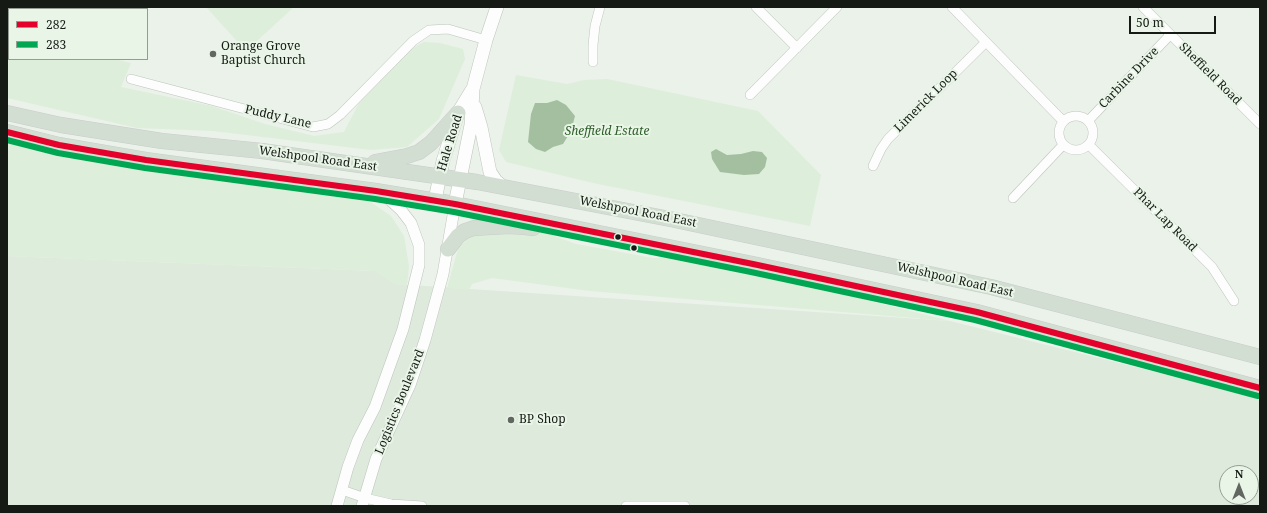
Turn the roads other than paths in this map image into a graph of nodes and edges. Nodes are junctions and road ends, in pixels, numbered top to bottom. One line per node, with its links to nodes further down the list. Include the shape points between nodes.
1 (497, 7): 8 (main road, Hale Road)
2 (600, 7): 11 (street, via 595,26)
3 (756, 7): 10 (street)
4 (837, 7): 10 (street)
5 (952, 7): 9 (street)
6 (1143, 7): 7 (street, Sheffield Road)
7 (1170, 35): 18 (street, Carbine Drive); 19 (street, Sheffield Road)
8 (486, 40): 12 (street, Puddy Lane, via 448,29 429,30 413,41 340,116 328,124 313,127); 13 (main road, Hale Road)
9 (986, 42): 17 (street); 24 (street, Limerick Loop, via 888,139)
10 (797, 48): 14 (street)
11 (593, 62)
12 (131, 78)
13 (473, 94): 16 (main road, Hale Road); 26 (main road, Hale Road, via 471,124); 27 (main road, via 490,172)
14 (750, 95)
15 (7, 113): 23 (highway, Welshpool Road East, via 62,125 162,141)
16 (458, 113): 23 (highway, via 431,143 419,152 401,158); 25 (main road, Hale Road)
17 (1063, 121): 18 (street, via 1076,116); 21 (street, via 1058,136)
18 (1088, 121): 22 (street, via 1093,133)
19 (1260, 124)
20 (7, 132): 28 (highway, Welshpool Road East, via 59,145 146,160)
21 (1063, 145): 22 (street, via 1081,150); 29 (street)
22 (1088, 145): 34 (street, Phar Lap Road, via 1212,267)
23 (360, 164): 25 (highway, Welshpool Road East)
24 (873, 166)
25 (439, 176): 26 (highway, Welshpool Road East); 30 (main road, Hale Road)
26 (459, 180): 27 (highway, Welshpool Road East); 31 (main road, Hale Road)
27 (502, 186): 35 (highway, Welshpool Road East, via 759,237 991,288)
28 (376, 191): 30 (highway, Welshpool Road East); 37 (street, Logistics Boulevard, via 401,210 411,223 419,246 419,265 403,329 375,406 358,440)
29 (1013, 198)
30 (435, 200): 31 (highway, Welshpool Road East)
31 (455, 204): 32 (street, Logistics Boulevard); 33 (highway, Welshpool Road East)
32 (448, 249): 33 (highway, via 465,231 508,226 525,227 651,254); 38 (street, Logistics Boulevard, via 410,385 376,459)
33 (680, 250): 36 (highway, Welshpool Road East, via 977,312)
34 (1234, 301)
35 (1260, 357)
36 (1260, 388)
37 (342, 490): 38 (street); 39 (street, Logistics Boulevard)
38 (363, 502): 40 (street)
39 (337, 506)
40 (422, 506)
41 (626, 506): 42 (street)
42 (686, 506)

